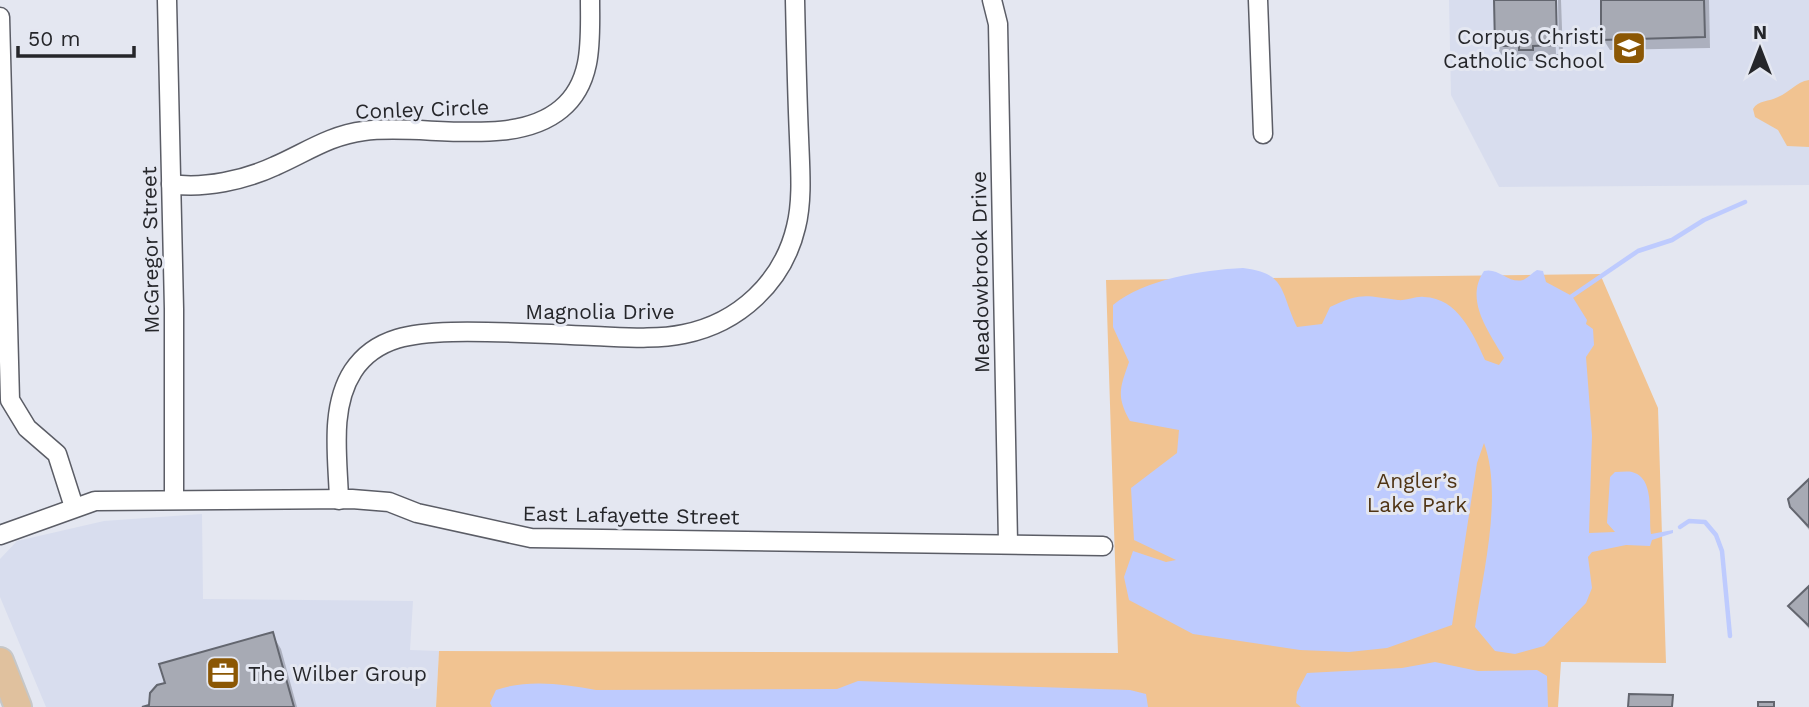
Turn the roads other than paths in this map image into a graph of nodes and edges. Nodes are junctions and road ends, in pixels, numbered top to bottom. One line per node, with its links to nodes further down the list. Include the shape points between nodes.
1 (167, 0): 9 (street, McGregor Street)
2 (590, 0): 9 (street, Conley Circle, via 590,52 583,80 568,103 541,122 491,130 387,129 345,134 263,171 210,184)
3 (795, 0): 11 (street, Magnolia Drive, via 800,188 796,226 784,261 762,293 726,320 685,334 620,337 446,332 403,335 385,343 354,369 345,387 337,432)
4 (992, 0): 14 (street, Meadowbrook Drive, via 998,24)
5 (1258, 0): 8 (street)
6 (0, 17): 7 (street)
7 (1, 118): 12 (street, via 10,400 27,428 57,454)
8 (1263, 134)
9 (171, 184): 10 (street, McGregor Street)
10 (174, 498): 11 (street, East Lafayette Street); 12 (street, East Lafayette Street, via 95,501)
11 (338, 500): 14 (street, East Lafayette Street, via 388,502 416,513 531,537)
12 (74, 507): 13 (street, East Lafayette Street)
13 (0, 535)
14 (1008, 543): 15 (street, East Lafayette Street)
15 (1102, 547)
16 (0, 661): 17 (main road)
17 (18, 707)

